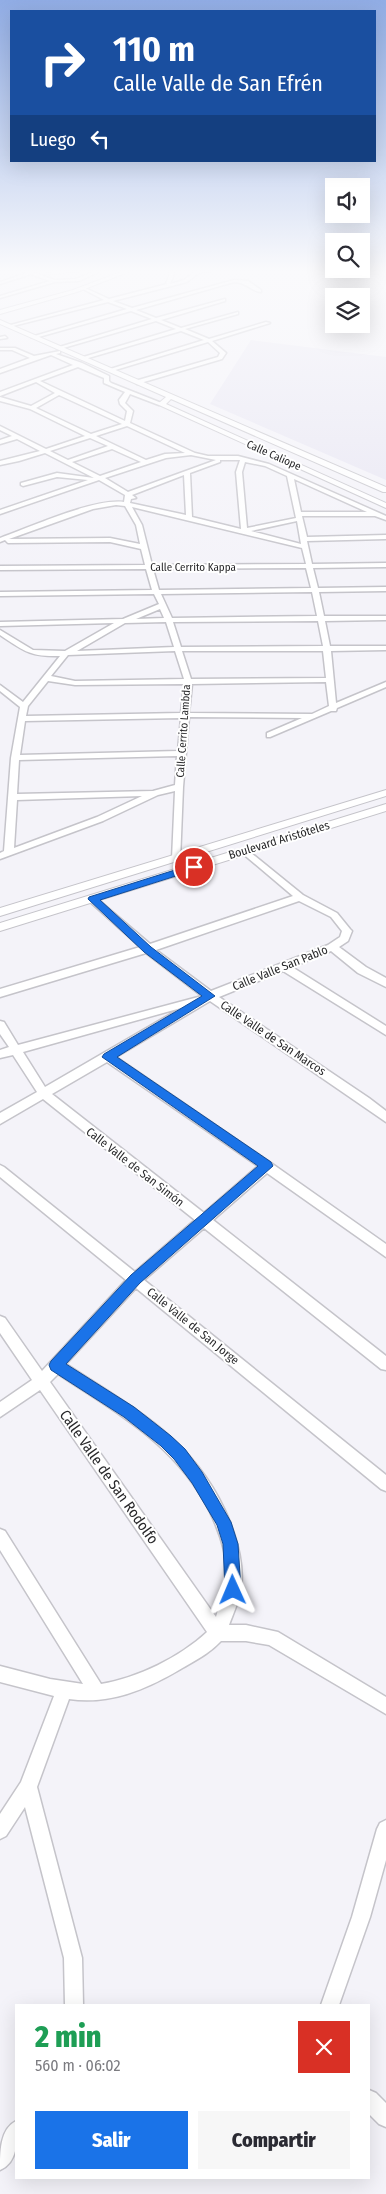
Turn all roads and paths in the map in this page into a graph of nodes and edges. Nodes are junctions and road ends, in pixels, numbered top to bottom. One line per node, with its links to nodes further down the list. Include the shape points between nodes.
1 (54, 372): 7 (street)
2 (100, 372): 9 (street, Calle Caliope, via 107,377 109,384)
3 (115, 372): 8 (street, Calle Caliope)
4 (136, 372): 6 (street)
5 (169, 372): 6 (street)
6 (152, 377): 8 (street)
7 (35, 380): 10 (street); 11 (street)
8 (137, 382): 12 (street, Calle Caliope)
9 (129, 391): 14 (street); 15 (street, Calle Caliope)
10 (2, 392)
11 (59, 393): 17 (street); 19 (street)
12 (171, 396): 15 (street); 39 (street, Calle Caliope)
13 (0, 399): 17 (street)
14 (122, 403): 16 (street); 20 (street, via 130,411)
15 (161, 404): 32 (street, Calle Caliope)
16 (115, 405)
17 (32, 408): 22 (street)
18 (108, 408): 19 (street)
19 (101, 411): 20 (street)
20 (127, 424): 22 (street); 27 (street)
21 (0, 428): 23 (street)
22 (89, 435): 25 (street); 26 (street)
23 (16, 437): 24 (street); 26 (street)
24 (0, 442)
25 (114, 446): 30 (street); 31 (street)
26 (45, 451): 30 (street); 33 (street)
27 (193, 454): 28 (street); 31 (street, via 169,455)
28 (226, 458): 29 (street); 35 (street)
29 (243, 459): 34 (street); 51 (street, via 239,472)
30 (67, 462): 37 (street)
31 (146, 462): 37 (street)
32 (288, 462): 34 (street); 44 (street, Calle Caliope)
33 (0, 463)
34 (275, 468): 36 (street)
35 (187, 473): 40 (street); 50 (street)
36 (290, 475): 47 (street); 48 (street)
37 (96, 478): 38 (street, via 58,474); 40 (street); 42 (street)
38 (23, 484)
39 (386, 490)
40 (128, 494): 43 (street); 45 (street)
41 (4, 502): 42 (street)
42 (22, 504): 46 (street)
43 (127, 504): 45 (street); 54 (street, via 92,507); 55 (street, Calle Cerrito Lambda, via 139,525)
44 (386, 506)
45 (145, 507): 50 (street)
46 (0, 512)
47 (382, 514): 48 (street); 49 (street)
48 (299, 516): 51 (street); 53 (street)
49 (386, 518)
50 (189, 519): 51 (street)
51 (244, 531): 56 (street)
52 (386, 538): 53 (street)
53 (303, 539): 56 (street)
54 (0, 540): 55 (street, via 110,540)
55 (143, 547): 59 (street, Calle Cerrito Lambda)
56 (305, 547): 58 (street)
57 (386, 565): 58 (street, Calle Cerrito Kappa)
58 (310, 566): 59 (street, Calle Cerrito Kappa); 62 (street)
59 (149, 567): 60 (street, Calle Cerrito Kappa); 63 (street, Calle Cerrito Lambda)
60 (0, 568)
61 (386, 589): 62 (street)
62 (316, 590): 63 (street); 67 (street)
63 (156, 593): 64 (street); 65 (street, Calle Cerrito Lambda)
64 (0, 594)
65 (163, 605): 68 (street, Calle Cerrito Lambda); 69 (street)
66 (386, 618): 67 (street)
67 (322, 619): 68 (street); 72 (street)
68 (169, 620): 69 (street); 74 (street, Calle Cerrito Lambda)
69 (124, 621): 70 (street); 75 (street)
70 (0, 624)
71 (0, 632): 75 (street, via 31,652)
72 (327, 648): 73 (street); 74 (street); 77 (street)
73 (386, 648)
74 (179, 649): 75 (street); 78 (street, Calle Cerrito Lambda)
75 (65, 654): 76 (street)
76 (47, 678): 78 (street, via 75,683); 81 (street)
77 (329, 680): 78 (street); 82 (street)
78 (188, 681): 83 (street, Calle Cerrito Lambda)
79 (386, 684): 82 (street)
80 (0, 687): 81 (street)
81 (24, 706): 85 (street)
82 (333, 709): 84 (street)
83 (186, 716): 84 (street); 85 (street); 87 (street, Calle Cerrito Lambda)
84 (315, 716): 86 (street)
85 (21, 719): 88 (street)
86 (270, 735)
87 (182, 753): 88 (street); 89 (street, Calle Cerrito Lambda)
88 (15, 758): 92 (street)
89 (179, 787): 90 (street); 96 (street, Calle Cerrito Lambda)
90 (155, 793): 92 (street); 95 (street, via 100,820)
91 (386, 793): 96 (street, Boulevard Aristóteles)
92 (12, 797): 95 (street)
93 (386, 807): 94 (street, Boulevard Aristóteles)
94 (245, 851): 98 (street); 99 (street, Boulevard Aristóteles)
95 (4, 854)
96 (177, 858): 97 (street, Boulevard Aristóteles)
97 (85, 886): 99 (street); 100 (street, Boulevard Aristóteles)
98 (300, 897): 102 (street, Calle Valle San Pablo, via 334,915 347,931 344,939); 103 (street)
99 (92, 899): 101 (street, via 86,907 29,925); 103 (street, Calle Valle de San Marcos)
100 (0, 912)
101 (0, 927)
102 (332, 947): 104 (street, Calle Valle San Pablo); 105 (street)
103 (147, 949): 106 (street); 107 (street, Calle Valle de San Marcos)
104 (283, 966): 107 (street, Calle Valle San Pablo); 109 (street)
105 (386, 983)
106 (0, 993)
107 (210, 996): 110 (street); 112 (street, Calle Valle San Pablo); 114 (street, Calle Valle de San Marcos)
108 (0, 1025): 110 (street, Calle Valle de San Simón)
109 (386, 1031)
110 (16, 1049): 111 (street); 113 (street, Calle Valle de San Simón)
111 (0, 1054)
112 (108, 1057): 113 (street, Calle Valle San Pablo); 116 (street)
113 (44, 1094): 115 (street, Calle Valle San Pablo); 118 (street, Calle Valle de San Simón)
114 (384, 1112)
115 (0, 1118)
116 (267, 1166): 118 (street); 119 (street)
117 (0, 1170): 120 (street, Calle Valle de San Jorge)
118 (204, 1222): 120 (street); 122 (street, Calle Valle de San Simón)
119 (386, 1251)
120 (136, 1279): 123 (street); 126 (street, Calle Valle de San Jorge)
121 (0, 1322): 124 (street, Calle Valle de San Rodolfo)
122 (386, 1364)
123 (56, 1365): 124 (street); 128 (street, via 129,1412 166,1441 197,1477 223,1522 231,1544 233,1590)
124 (42, 1381): 125 (street); 128 (street, Calle Valle de San Rodolfo)
125 (0, 1410)
126 (386, 1484)
127 (0, 1536): 131 (street)
128 (217, 1633): 131 (street, via 159,1674 128,1686); 132 (street, via 246,1632 272,1638)
129 (0, 1674): 130 (street)
130 (64, 1690): 131 (street); 133 (street)
131 (98, 1692)
132 (386, 1706)
133 (28, 1787): 135 (street); 136 (street, via 73,1958)
134 (386, 1829): 137 (street, via 361,1917)
135 (0, 1830)
136 (74, 2004)
137 (330, 2004)
138 (370, 2101): 139 (street)
139 (386, 2118)
140 (15, 2133): 141 (street)
141 (0, 2160)

